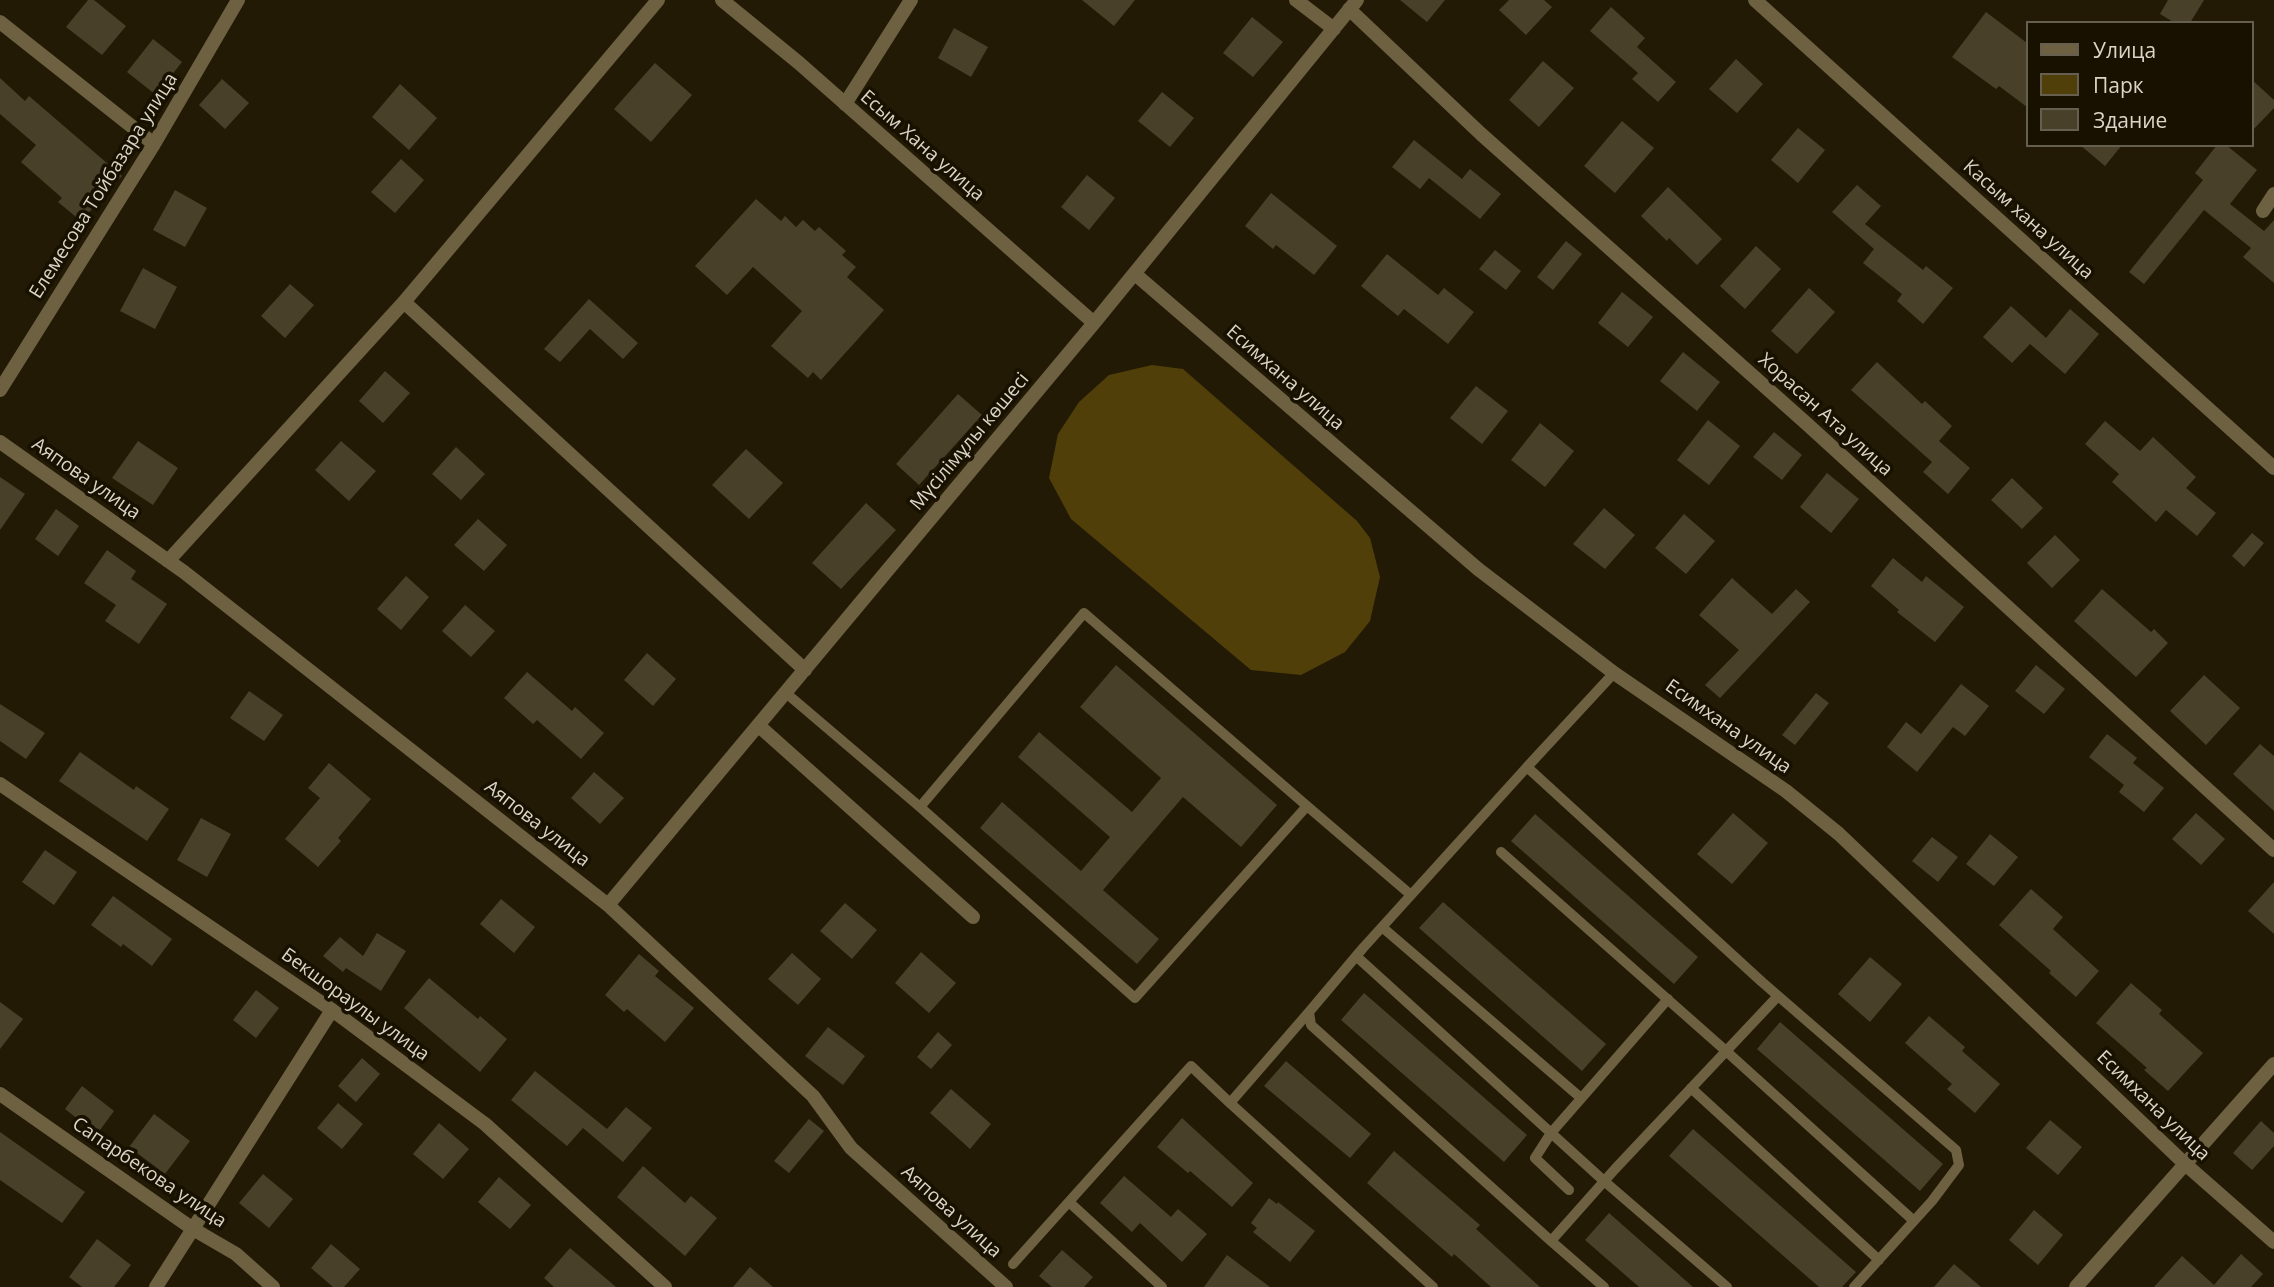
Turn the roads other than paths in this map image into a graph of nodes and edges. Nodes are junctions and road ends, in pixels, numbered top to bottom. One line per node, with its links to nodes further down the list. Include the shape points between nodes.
1 (238, 0): 11 (street, Елемесова Тойбазара улица)
2 (658, 0): 15 (street)
3 (722, 0): 10 (street, Есым Хана улица)
4 (911, 0): 10 (street)
5 (1296, 0): 9 (street)
6 (1755, 0): 19 (street, Касым хана улица)
7 (1353, 5): 9 (street, Мүсілімұлы көшесі); 29 (street, Хорасан Ата улица, via 1480,134 1807,424)
8 (0, 22): 11 (street)
9 (1334, 29): 14 (street, Мүсілімұлы көшесі)
10 (845, 104): 16 (street, Есым Хана улица)
11 (154, 144): 17 (street, Елемесова Тойбазара улица)
12 (2274, 194): 13 (street)
13 (2263, 211)
14 (1135, 274): 16 (street, Мүсілімұлы көшесі); 22 (street, Есимхана улица, via 1478,569)
15 (404, 302): 20 (street); 21 (street)
16 (1094, 323): 21 (street, Мүсілімұлы көшесі)
17 (0, 390)
18 (0, 442): 20 (street, Аяпова улица)
19 (2274, 468)
20 (167, 561): 32 (street, Аяпова улица)
21 (805, 670): 23 (street, Мүсілімұлы көшесі)
22 (1614, 673): 25 (lane); 47 (street, Есимхана улица, via 1777,784 1839,834)
23 (786, 693): 24 (street, Мүсілімұлы көшесі); 28 (lane)
24 (759, 726): 32 (street, Мүсілімұлы көшесі); 33 (street)
25 (1527, 767): 31 (lane); 36 (lane)
26 (0, 785): 38 (street, Бекшораулы улица)
27 (1307, 806): 28 (lane, via 1135,998); 28 (lane, via 1084,613); 31 (lane)
28 (920, 807)
29 (2274, 850)
30 (1501, 852): 37 (lane)
31 (1411, 895): 34 (lane)
32 (608, 905): 60 (street, Аяпова улица, via 813,1096 851,1148)
33 (973, 917)
34 (1382, 927): 35 (lane); 44 (lane)
35 (1356, 956): 39 (lane); 46 (lane)
36 (1778, 996): 40 (lane); 51 (lane, via 1956,1150 1959,1165)
37 (1668, 999): 40 (lane); 44 (lane)
38 (332, 1010): 52 (street); 59 (street, Бекшораулы улица, via 485,1124)
39 (1309, 1012): 45 (lane); 53 (lane, via 1311,1025)
40 (1726, 1051): 42 (lane); 51 (lane)
41 (2274, 1064): 47 (street)
42 (1691, 1088): 48 (lane); 55 (lane)
43 (0, 1094): 52 (street, Сапарбекова улица)
44 (1581, 1098): 46 (lane)
45 (1230, 1103): 50 (lane, via 1191,1066); 62 (lane)
46 (1551, 1133): 48 (lane); 49 (lane, via 1535,1158)
47 (2184, 1163): 54 (street, Есимхана улица); 66 (street)
48 (1604, 1181): 53 (lane); 64 (lane)
49 (1569, 1190)
50 (1069, 1202): 56 (lane); 61 (lane)
51 (1914, 1221): 55 (lane)
52 (193, 1229): 57 (street); 58 (street, Сапарбекова улица, via 236,1254)
53 (1552, 1241): 63 (lane)
54 (2274, 1242)
55 (1879, 1260): 65 (lane)
56 (1013, 1264)
57 (156, 1287)
58 (273, 1287)
59 (665, 1287)
60 (1006, 1287)
61 (1162, 1287)
62 (1433, 1287)
63 (1604, 1287)
64 (1727, 1287)
65 (1854, 1287)
66 (2076, 1287)

